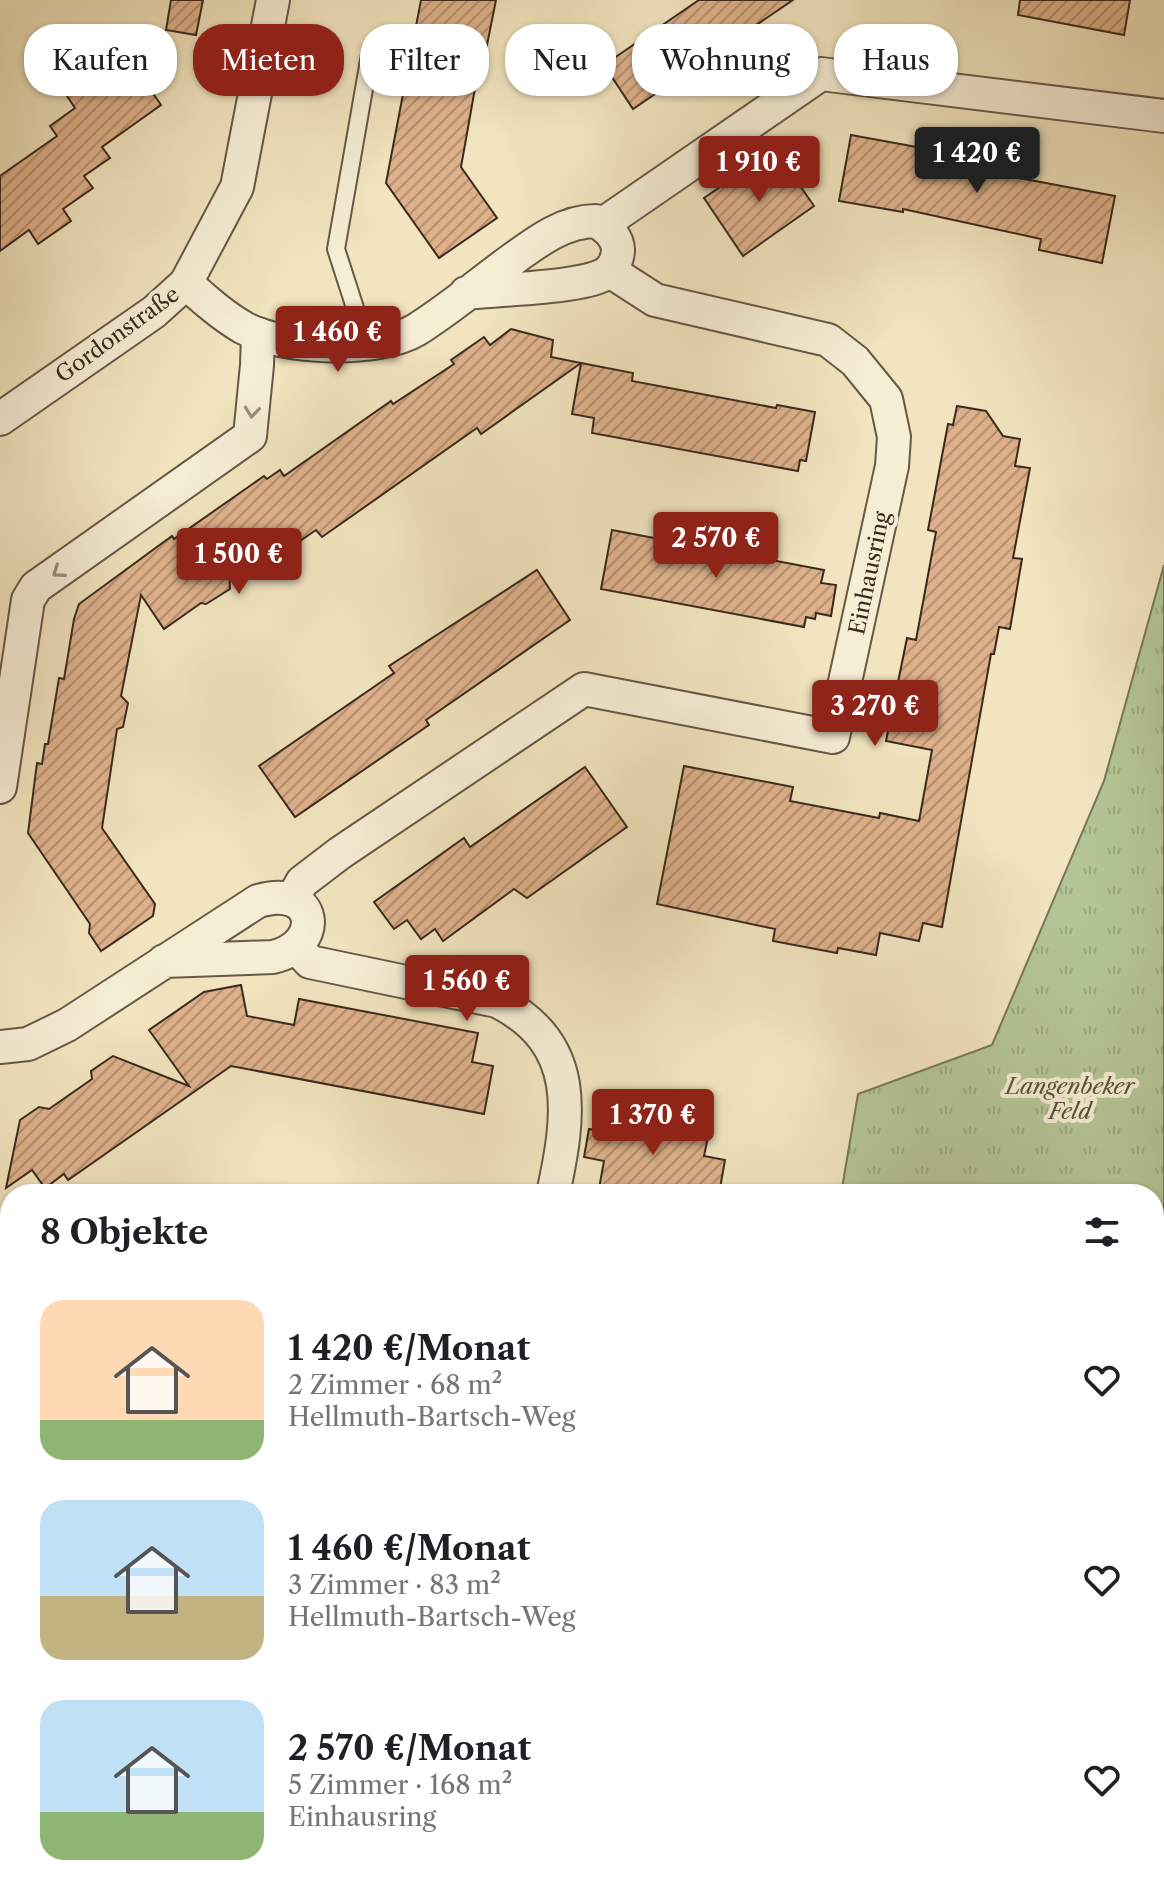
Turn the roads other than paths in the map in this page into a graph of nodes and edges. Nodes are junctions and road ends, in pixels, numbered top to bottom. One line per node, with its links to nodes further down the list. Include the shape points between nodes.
1 (273, 0): 6 (street, Gordonstraße, via 237,187)
2 (363, 96): 9 (lane, via 336,249)
3 (1164, 116): 4 (street, via 821,74)
4 (603, 224): 5 (street, via 618,249); 7 (street, via 572,223 548,235)
5 (610, 271): 7 (street, via 571,283); 12 (street, Einhausring, via 655,300 828,340 855,361 886,399 894,437 892,466 833,737 584,689 340,853 302,882)
6 (186, 283): 8 (street); 10 (street, Gordonstraße, via 154,312)
7 (466, 293): 9 (street, via 415,330)
8 (258, 334): 9 (street, via 337,346); 11 (street, one-way to 11, via 250,436 36,587 28,600)
9 (367, 345)
10 (0, 419)
11 (0, 787)
12 (293, 898): 13 (street, via 308,918); 14 (street, via 258,901)
13 (297, 948): 14 (street, via 273,957); 16 (street, via 310,962 497,1001 521,1012 553,1052 562,1082 565,1109)
14 (164, 961): 15 (street, via 42,1039)
15 (0, 1047)
16 (555, 1184)

